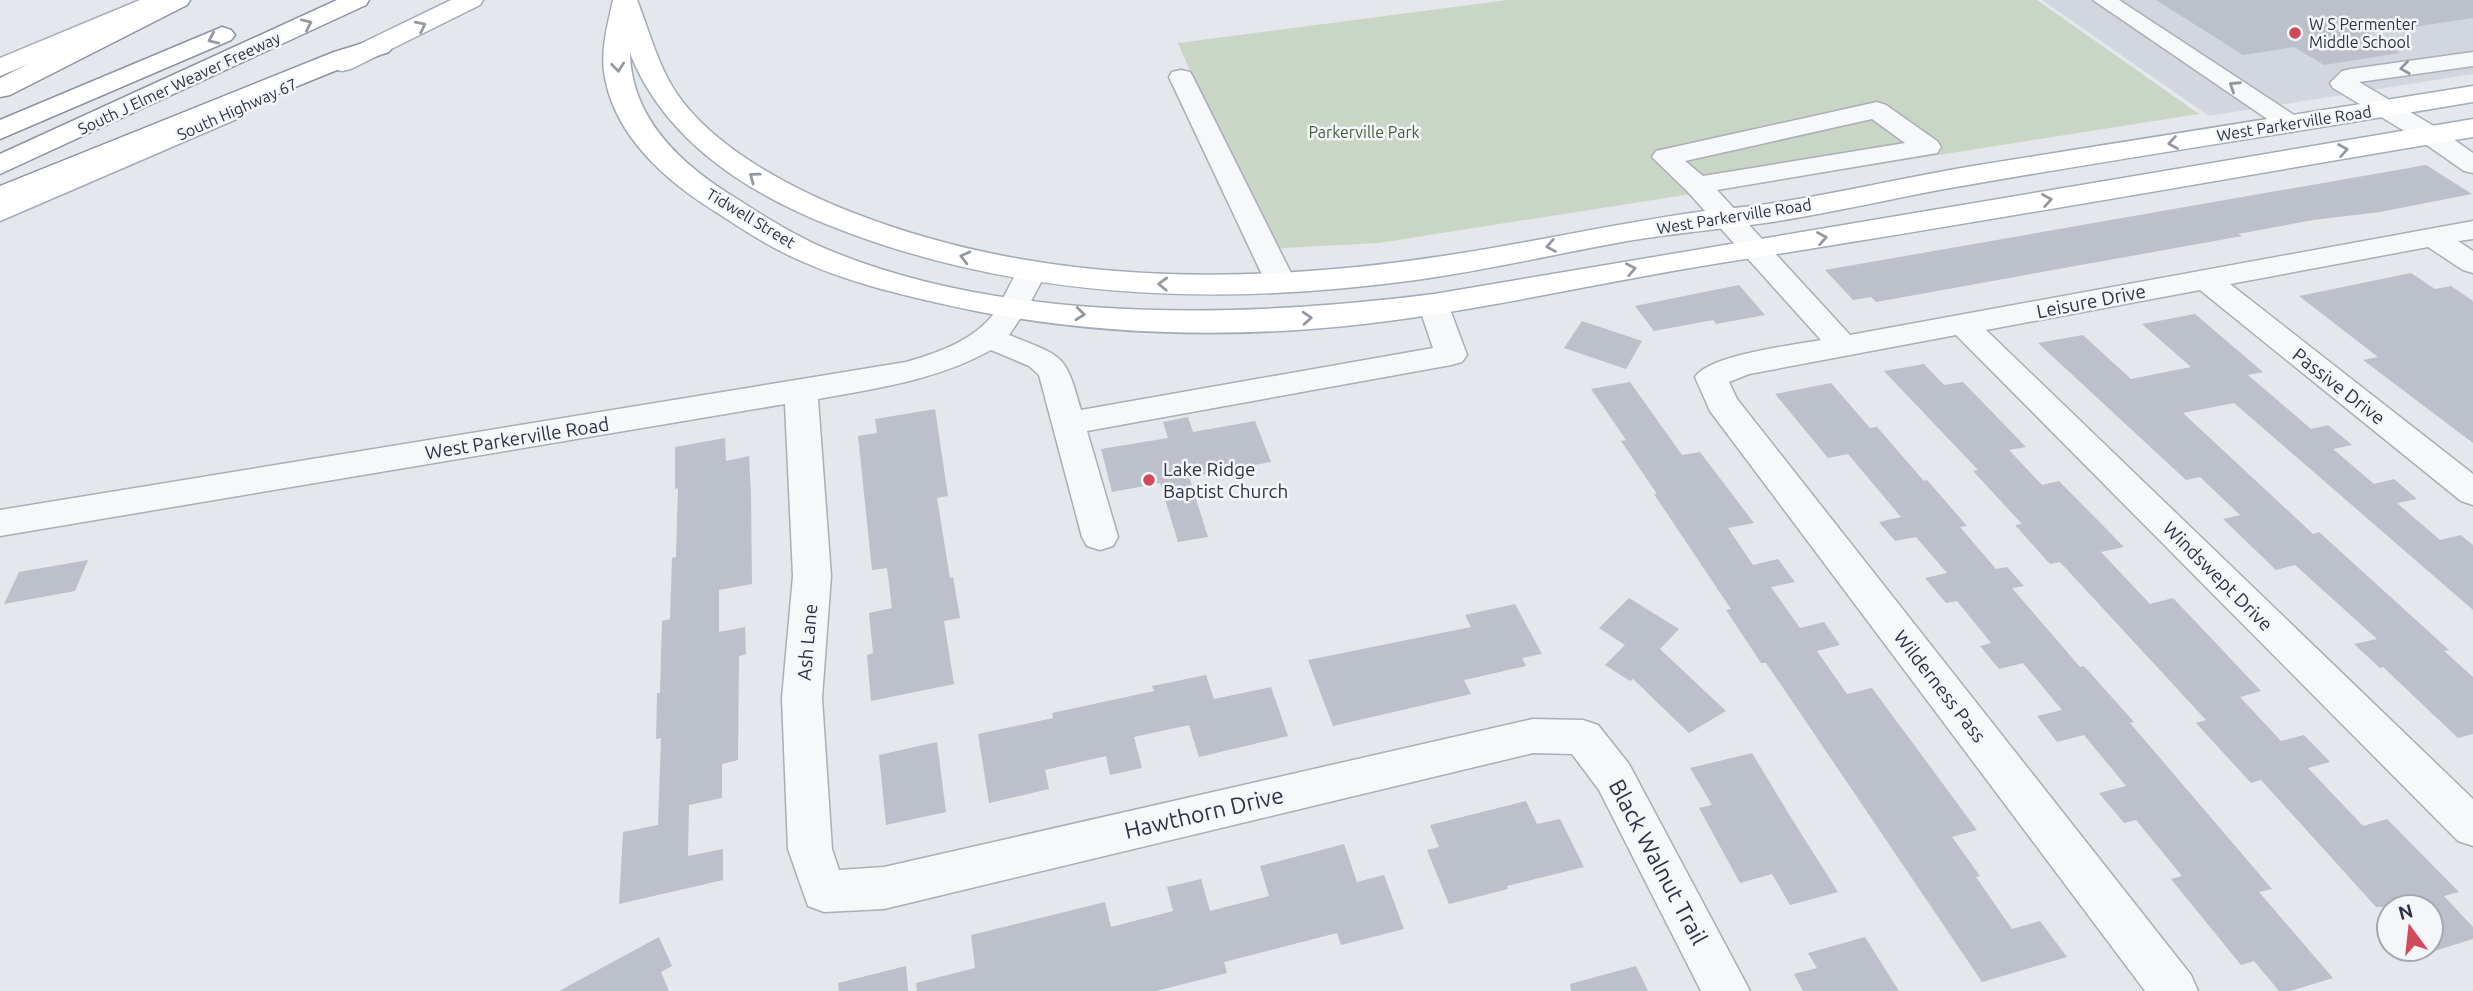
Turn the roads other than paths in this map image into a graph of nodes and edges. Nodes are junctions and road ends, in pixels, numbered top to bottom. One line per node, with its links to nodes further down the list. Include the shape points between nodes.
1 (162, 0): 10 (main road)
2 (178, 0): 12 (main road)
3 (297, 0): 17 (main road, South J Elmer Weaver Freeway, one-way to 17)
4 (357, 0): 19 (main road, South J Elmer Weaver Freeway, one-way to 4)
5 (471, 0): 8 (main road, South Highway 67, one-way to 5)
6 (625, 0): 31 (main road, Tidwell Street, one-way to 6, via 900,241 767,187 691,128 669,102 652,76); 35 (main road, Tidwell Street, one-way to 35, via 617,55 625,100 661,154 685,176 739,214 828,261 894,283)
7 (2104, 0): 15 (street, one-way to 7)
8 (380, 46): 23 (main road); 24 (main road, South Highway 67)
9 (2473, 59): 14 (street, one-way to 14, via 2351,76 2342,83)
10 (0, 68)
11 (1181, 77): 33 (street)
12 (0, 89)
13 (2473, 94): 14 (main road, West Parkerville Road)
14 (2386, 108): 15 (main road, West Parkerville Road); 18 (street)
15 (2291, 124): 21 (main road, via 2306,137 2294,147); 25 (main road, West Parkerville Road, one-way to 25)
16 (2473, 128): 18 (main road, West Parkerville Road)
17 (0, 130)
18 (2430, 135): 20 (street); 21 (main road, West Parkerville Road, one-way to 18)
19 (0, 165)
20 (2473, 166)
21 (2187, 176): 28 (main road, West Parkerville Road, one-way to 21)
22 (1697, 185): 22 (street, via 1665,157 1877,110 1928,147); 25 (street)
23 (0, 197)
24 (0, 212)
25 (1727, 218): 28 (street); 30 (main road, West Parkerville Road, one-way to 30)
26 (2473, 230): 27 (street, Leisure Drive)
27 (2434, 238): 29 (street); 32 (street, Leisure Drive)
28 (1755, 248): 34 (main road, West Parkerville Road, one-way to 28); 38 (street)
29 (2473, 264)
30 (1415, 270): 33 (main road, West Parkerville Road); 34 (main road)
31 (1032, 271): 33 (main road, West Parkerville Road, one-way to 31, via 1128,283); 35 (street, West Parkerville Road)
32 (2205, 279): 36 (street, Leisure Drive); 42 (street, Passive Drive)
33 (1280, 281)
34 (1433, 304): 35 (main road, West Parkerville Road, one-way to 34, via 1128,319 1213,321 1353,315); 41 (street, via 1451,355)
35 (1012, 306): 37 (street, West Parkerville Road)
36 (1963, 325): 38 (street, Leisure Drive); 46 (street, Windswept Drive)
37 (987, 337): 40 (street, West Parkerville Road, via 955,357 914,369); 41 (street, via 1040,359 1054,370)
38 (1844, 347): 39 (street, Leisure Drive, via 1742,365)
39 (1711, 377): 49 (street, Wilderness Pass, via 1722,403)
40 (801, 391): 43 (street, West Parkerville Road); 47 (street, Ash Lane, via 813,576 802,698 810,849)
41 (1069, 423): 44 (street)
42 (2473, 492)
43 (0, 523)
44 (1100, 537)
45 (1583, 737): 47 (street, Hawthorn Drive, via 1533,736 884,888); 48 (street, Black Walnut Trail, via 1614,777)
46 (2473, 827)
47 (824, 891)
48 (1726, 991)
49 (2174, 991)

